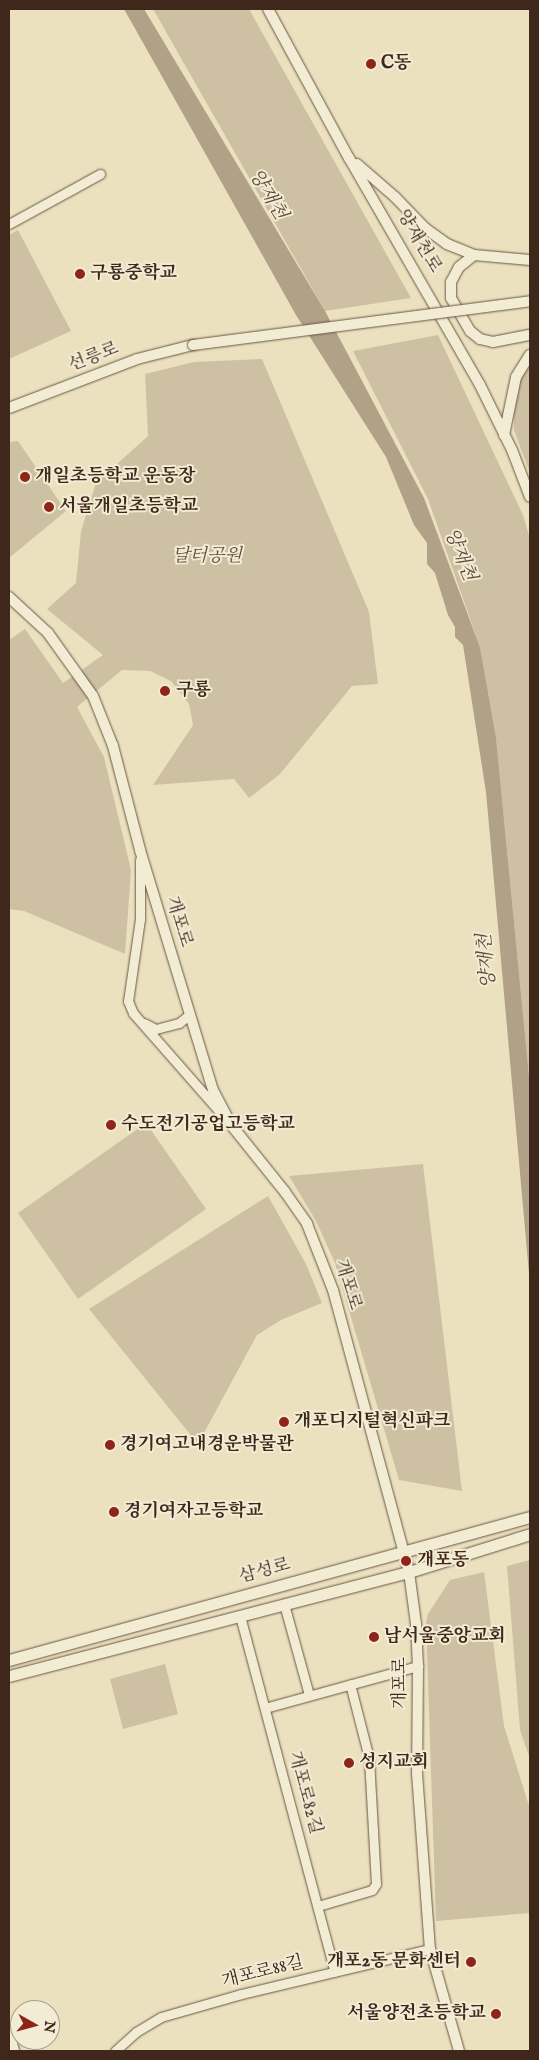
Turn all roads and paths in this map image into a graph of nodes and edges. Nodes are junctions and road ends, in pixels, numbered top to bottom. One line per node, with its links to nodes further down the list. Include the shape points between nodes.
1 (268, 9): 2 (street, 양재천로)
2 (349, 158): 5 (street, via 425,228 448,244); 11 (street, 양재천로, via 440,311)
3 (100, 174): 4 (street)
4 (9, 224)
5 (474, 255): 6 (street); 8 (street, via 459,267 451,282 451,298 470,330 480,339 493,342)
6 (530, 260)
7 (530, 301): 10 (street, 선릉로, bridge, via 193,345 137,358)
8 (530, 335)
9 (530, 355): 11 (street, via 516,377)
10 (9, 408)
11 (504, 435): 12 (street, 양재천로)
12 (530, 497)
13 (9, 597): 14 (street, 개포로, via 48,633 93,696 113,746)
14 (140, 850): 15 (street, 개포로); 16 (street, via 140,919 128,1001)
15 (189, 1015): 16 (street, via 179,1023 156,1029); 17 (street, 개포로, via 214,1090)
16 (139, 1020): 17 (street)
17 (232, 1126): 20 (street, 개포로, via 285,1192 307,1224 319,1249)
18 (530, 1517): 20 (main road, 삼성로)
19 (530, 1534): 21 (main road, 삼성로)
20 (404, 1552): 21 (street, 개포로); 24 (main road, 삼성로)
21 (409, 1572): 22 (main road, 삼성로); 25 (street, 개포로)
22 (284, 1604): 23 (main road, 삼성로); 28 (street)
23 (240, 1616): 26 (main road, 삼성로); 29 (street, 개포로82길)
24 (9, 1660)
25 (418, 1666): 27 (street); 31 (street, 개포로, via 417,1773)
26 (9, 1676)
27 (350, 1684): 28 (street); 30 (street, via 369,1758 376,1884 372,1890)
28 (309, 1695): 29 (street)
29 (265, 1708): 30 (street, 개포로82길)
30 (318, 1906): 32 (street, 개포로82길)
31 (430, 1949): 32 (street, 개포로88길); 36 (street, 개포로)
32 (335, 1972): 35 (street, 개포로88길, via 161,2017 136,2032)
33 (9, 2033): 34 (street)
34 (14, 2051)
35 (115, 2051)
36 (459, 2051)

